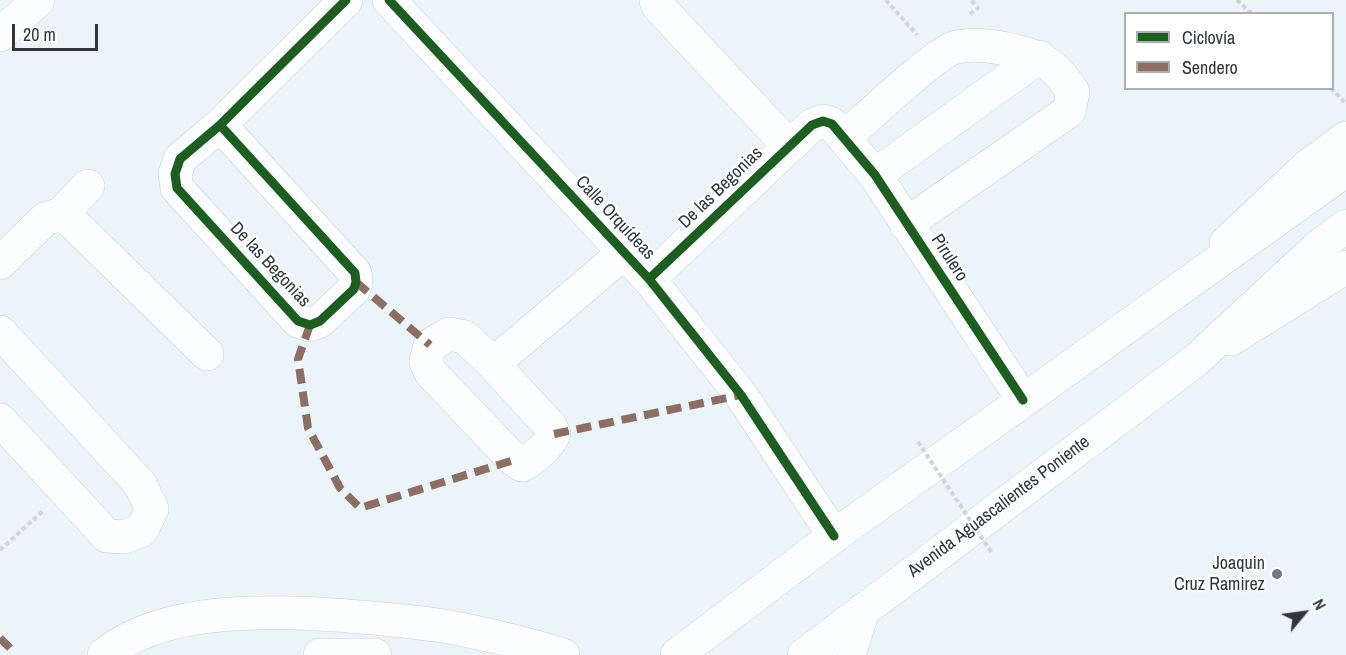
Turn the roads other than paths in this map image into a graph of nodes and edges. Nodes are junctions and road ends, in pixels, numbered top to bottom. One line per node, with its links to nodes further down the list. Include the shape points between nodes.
1 (38, 0): 5 (street)
2 (346, 0): 7 (street, De las Begonias)
3 (389, 0): 17 (street, Calle Orquídeas)
4 (656, 0): 10 (street)
5 (0, 35)
6 (1039, 57): 8 (street, Pirulero, via 990,45 956,47 937,58); 12 (street); 15 (street, Pirulero, via 1061,73 1073,92 1069,111)
7 (220, 125): 7 (street, De las Begonias, via 180,159 175,174 177,188 298,321 310,325 320,321 354,289 355,273)
8 (844, 138): 10 (street, De las Begonias, via 832,124 823,121 812,125); 12 (street, Pirulero)
9 (1346, 138): 21 (street, via 1308,166)
10 (789, 146): 20 (street, De las Begonias)
11 (1346, 170): 21 (street)
12 (875, 175): 15 (street, Pirulero)
13 (88, 186): 14 (street)
14 (61, 214): 18 (street, via 45,219); 23 (street)
15 (906, 224): 26 (street, Pirulero)
16 (1346, 226): 24 (street, Avenida Aguascalientes Poniente, via 1318,247)
17 (625, 252): 20 (street, Calle Orquídeas); 25 (street)
18 (0, 263)
19 (1343, 274): 24 (street, Avenida Aguascalientes Poniente)
20 (649, 279): 28 (street, Calle Orquídeas, via 741,395)
21 (1172, 294): 26 (street)
22 (0, 332): 27 (street, via 140,484 152,509 142,530 124,537 107,536)
23 (207, 354)
24 (1195, 361): 29 (street, Avenida Aguascalientes Poniente)
25 (493, 364)
26 (1023, 400): 28 (street)
27 (0, 420)
28 (834, 536): 34 (street)
29 (863, 610): 35 (street, Avenida Aguascalientes Poniente); 36 (street)
30 (104, 655): 33 (street, via 157,627 202,618 270,612 414,621)
31 (320, 655): 32 (street)
32 (375, 655)
33 (563, 655)
34 (677, 655)
35 (804, 655)
36 (849, 655)

